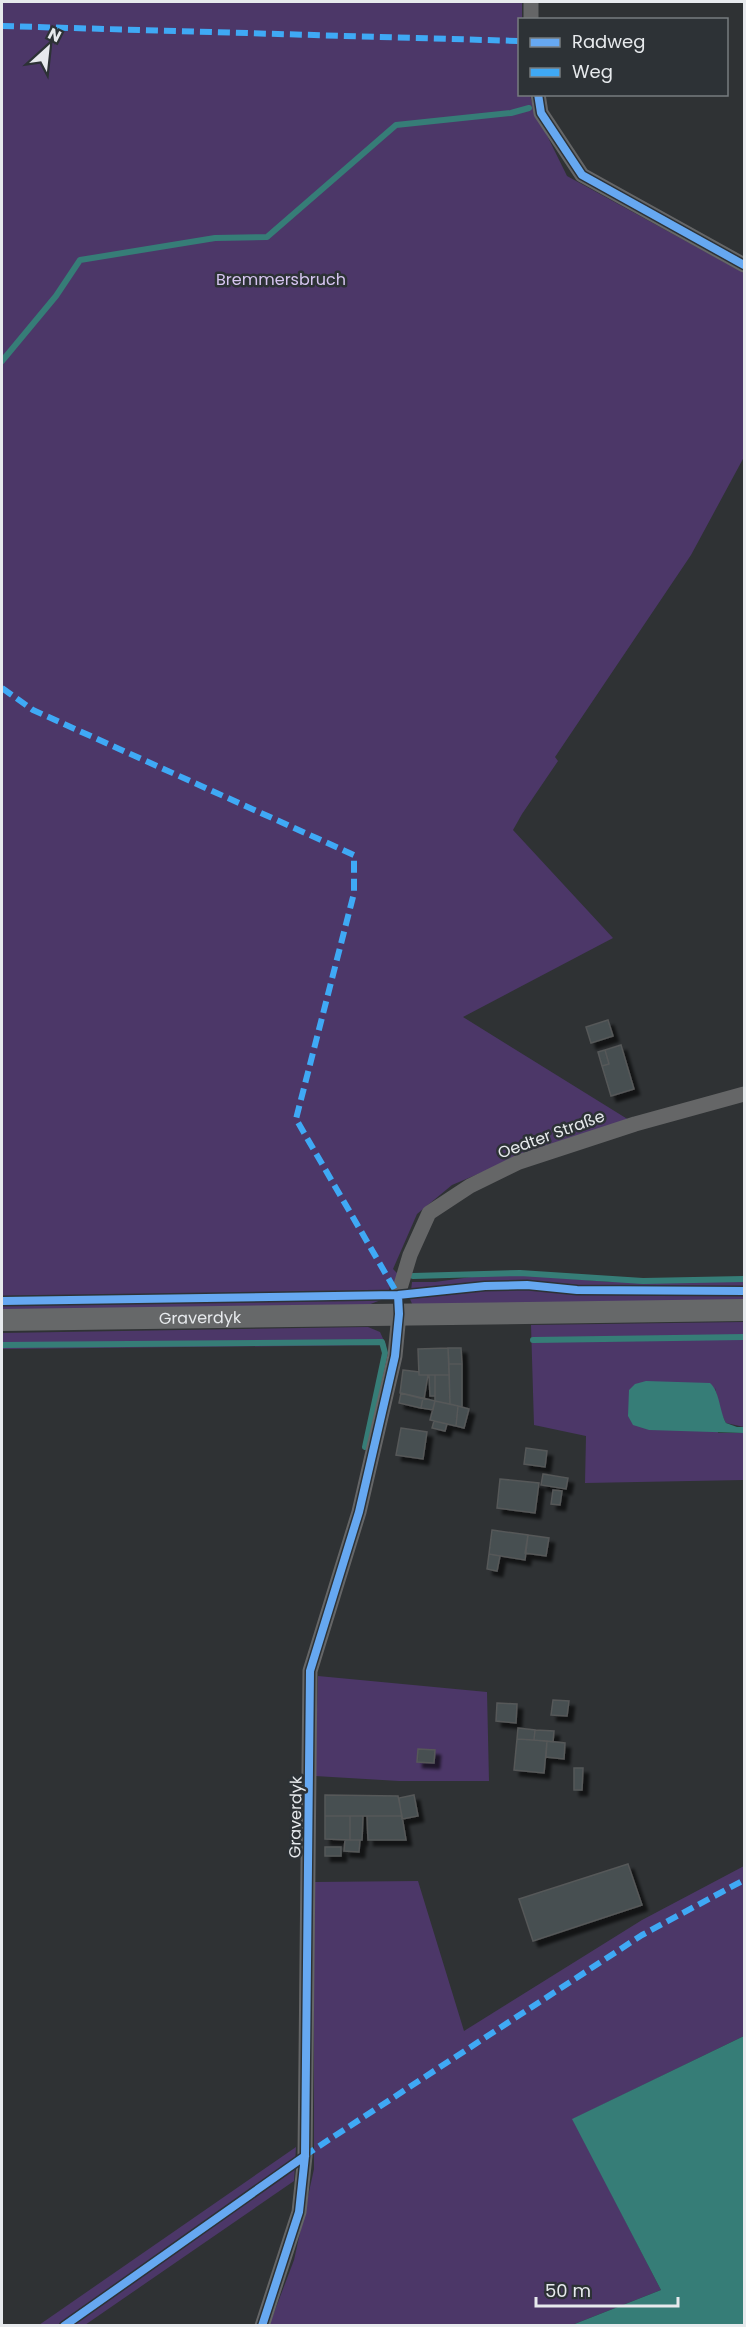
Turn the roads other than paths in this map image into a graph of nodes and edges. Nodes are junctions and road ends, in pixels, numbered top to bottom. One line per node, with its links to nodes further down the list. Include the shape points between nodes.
1 (531, 2): 2 (street)
2 (531, 18)
3 (538, 96): 4 (street, via 541,113 582,175)
4 (744, 265)
5 (744, 1094): 6 (street, Oedter Straße, via 519,1162 470,1186 429,1213 410,1255)
6 (398, 1305): 7 (main road, Graverdyk); 8 (main road, Graverdyk); 9 (street, Graverdyk, via 395,1356 359,1512 310,1671 304,2156 299,2212)
7 (744, 1310)
8 (2, 1320)
9 (262, 2325)

